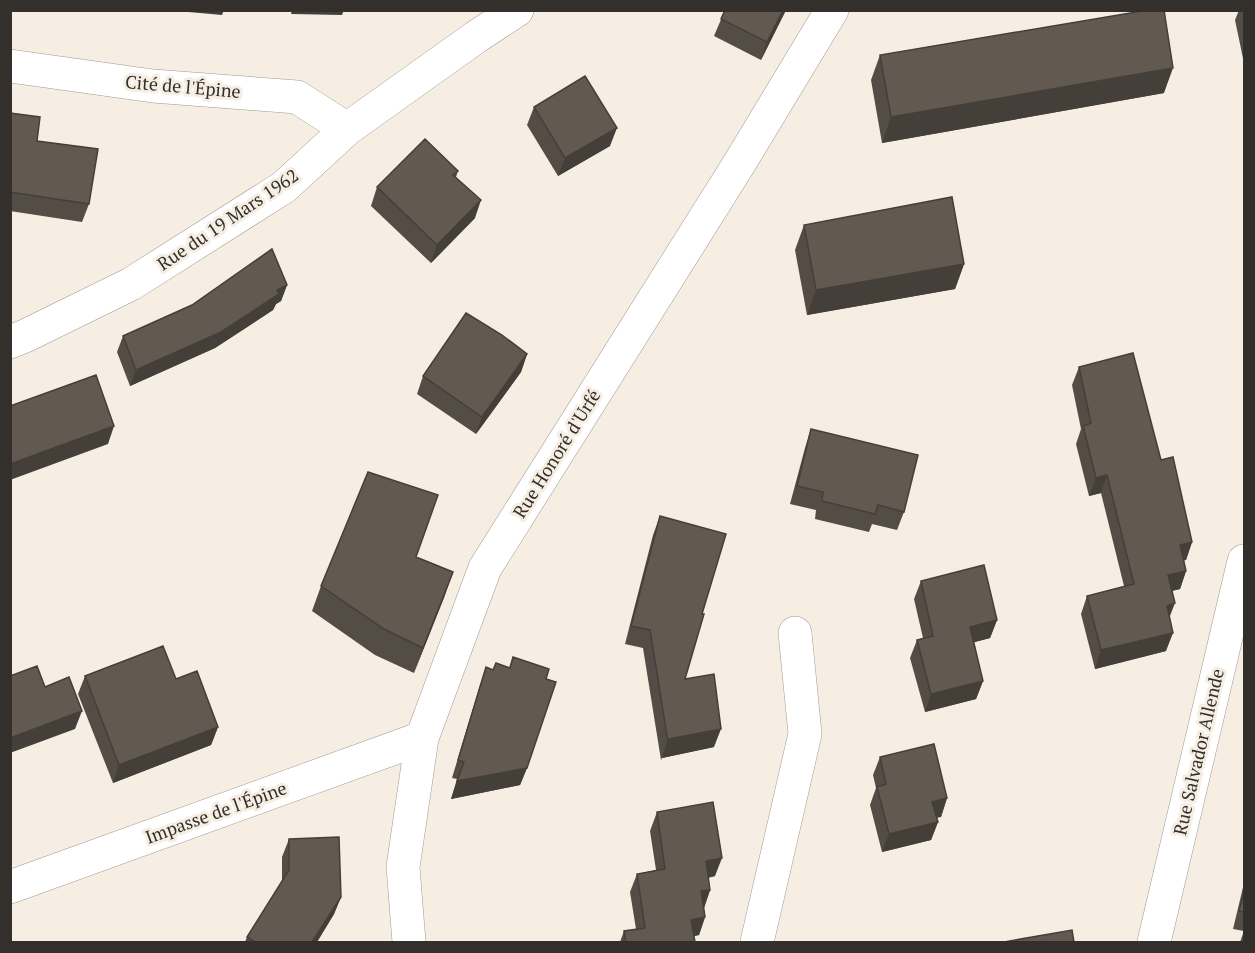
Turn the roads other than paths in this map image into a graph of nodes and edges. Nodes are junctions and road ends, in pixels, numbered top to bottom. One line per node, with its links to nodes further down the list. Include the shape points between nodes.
1 (517, 10): 4 (street, Rue du 19 Mars 1962)
2 (832, 10): 8 (street, Rue Honoré d'Urfé, via 485,568)
3 (10, 66): 4 (street, Cité de l'Épine, via 153,87 297,97)
4 (347, 129): 5 (street, Rue du 19 Mars 1962, via 284,187 131,284)
5 (10, 342)
6 (1245, 561): 12 (street, Rue Salvador Allende)
7 (795, 633): 11 (street, via 805,734)
8 (423, 738): 9 (street, Impasse de l'Épine); 10 (street, Rue Honoré d'Urfé, via 403,867)
9 (10, 887)
10 (409, 942)
11 (757, 942)
12 (1154, 942)

